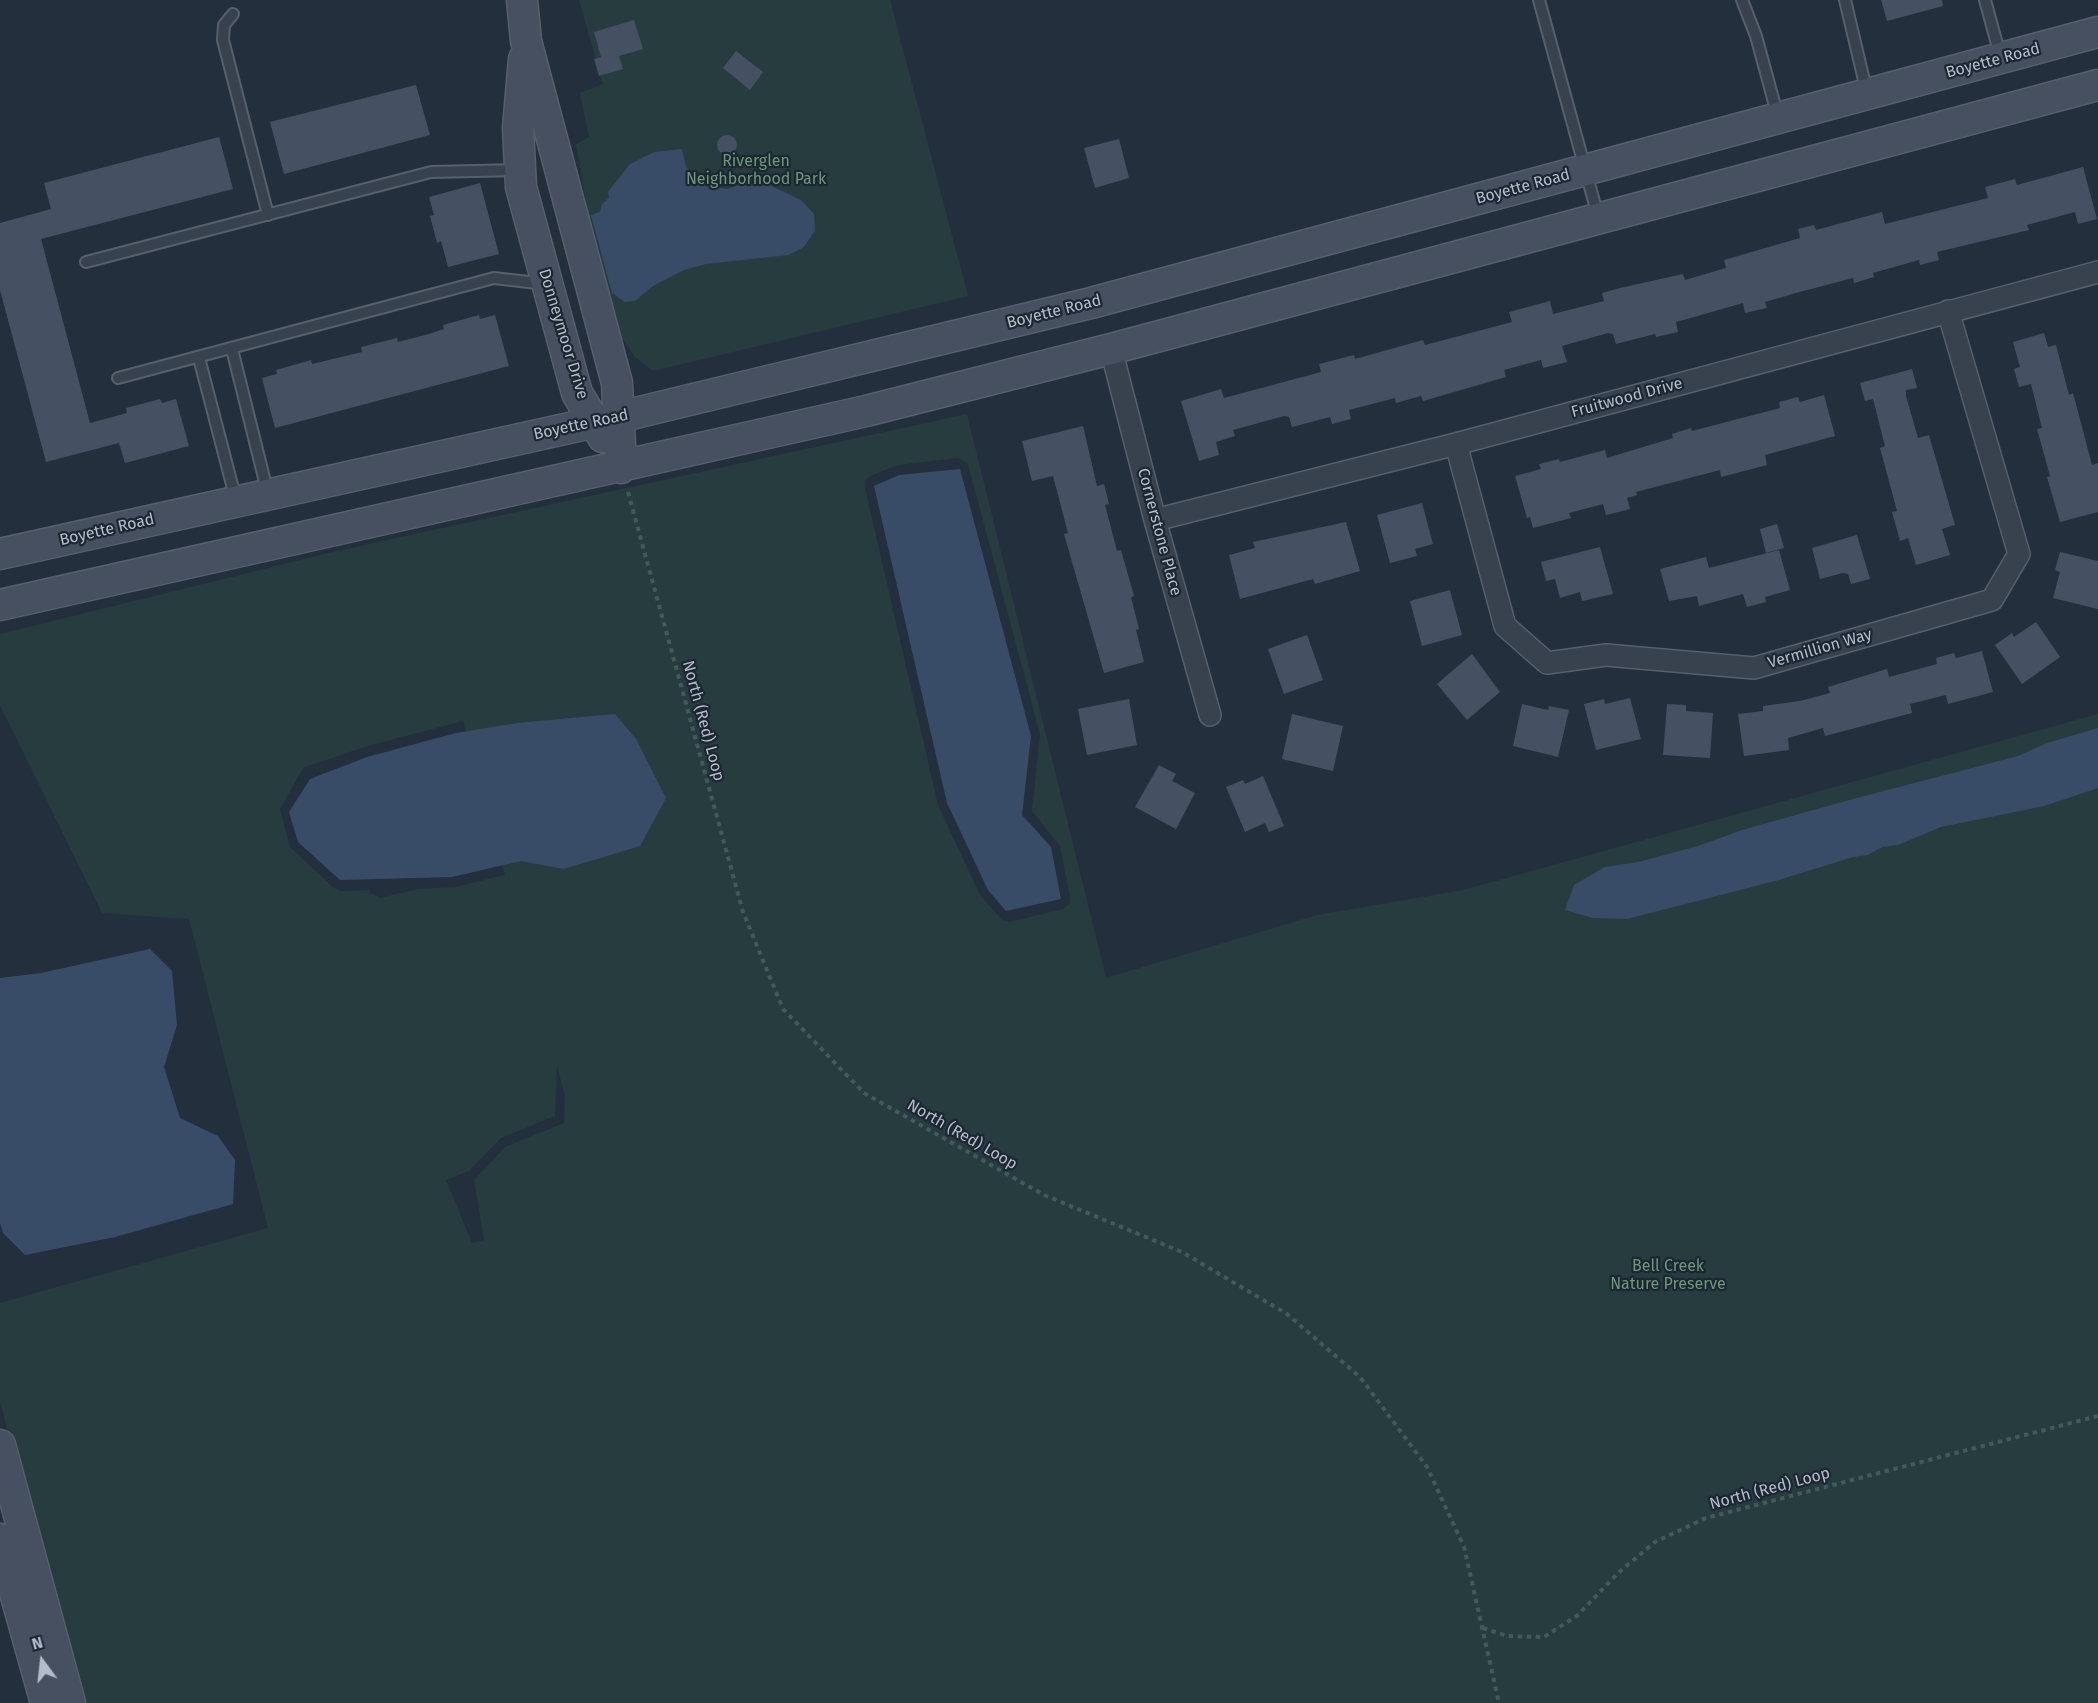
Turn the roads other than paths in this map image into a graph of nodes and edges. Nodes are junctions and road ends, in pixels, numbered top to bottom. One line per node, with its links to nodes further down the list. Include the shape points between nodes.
1 (522, 0): 8 (main road, Donneymoor Drive)
2 (1539, 0): 14 (lane)
3 (1742, 0): 12 (lane)
4 (1845, 0): 11 (lane)
5 (1985, 0): 9 (lane)
6 (233, 14): 15 (lane, via 224,25 223,40)
7 (2098, 32): 9 (main road, Boyette Road)
8 (526, 41): 13 (main road, Donneymoor Drive, via 518,128); 25 (main road, Donneymoor Drive, via 617,383)
9 (2001, 58): 11 (main road, Boyette Road)
10 (2098, 85): 16 (main road)
11 (1867, 95): 12 (main road, Boyette Road)
12 (1779, 118): 14 (main road, Boyette Road)
13 (520, 170): 15 (lane, via 431,172); 19 (main road, Donneymoor Drive, via 528,219)
14 (1585, 171): 16 (lane); 25 (main road, Boyette Road, via 1091,303)
15 (268, 215): 17 (lane)
16 (1599, 219): 22 (main road)
17 (86, 262)
18 (2098, 272): 20 (street, Fruitwood Drive)
19 (547, 284): 21 (lane, via 494,278); 25 (main road, Donneymoor Drive, via 577,393)
20 (1948, 311): 26 (street, Fruitwood Drive); 26 (street, Vermillion Way, via 2019,554 1992,600 1754,668 1606,654 1547,663 1505,626)
21 (232, 349): 23 (lane); 28 (lane)
22 (1111, 349): 27 (main road); 30 (street, Cornerstone Place)
23 (199, 358): 24 (lane); 29 (lane)
24 (118, 378)
25 (607, 420): 27 (main road, Donneymoor Drive); 28 (main road, Boyette Road)
26 (1456, 444): 30 (street, Fruitwood Drive)
27 (621, 468): 32 (main road)
28 (268, 494): 29 (main road, Boyette Road)
29 (236, 501): 31 (main road, Boyette Road)
30 (1155, 520): 33 (street, Cornerstone Place)
31 (0, 554)
32 (0, 605)
33 (1210, 715)
34 (0, 1445): 37 (main road)
35 (0, 1539): 36 (main road)
36 (46, 1703)
37 (70, 1703)

